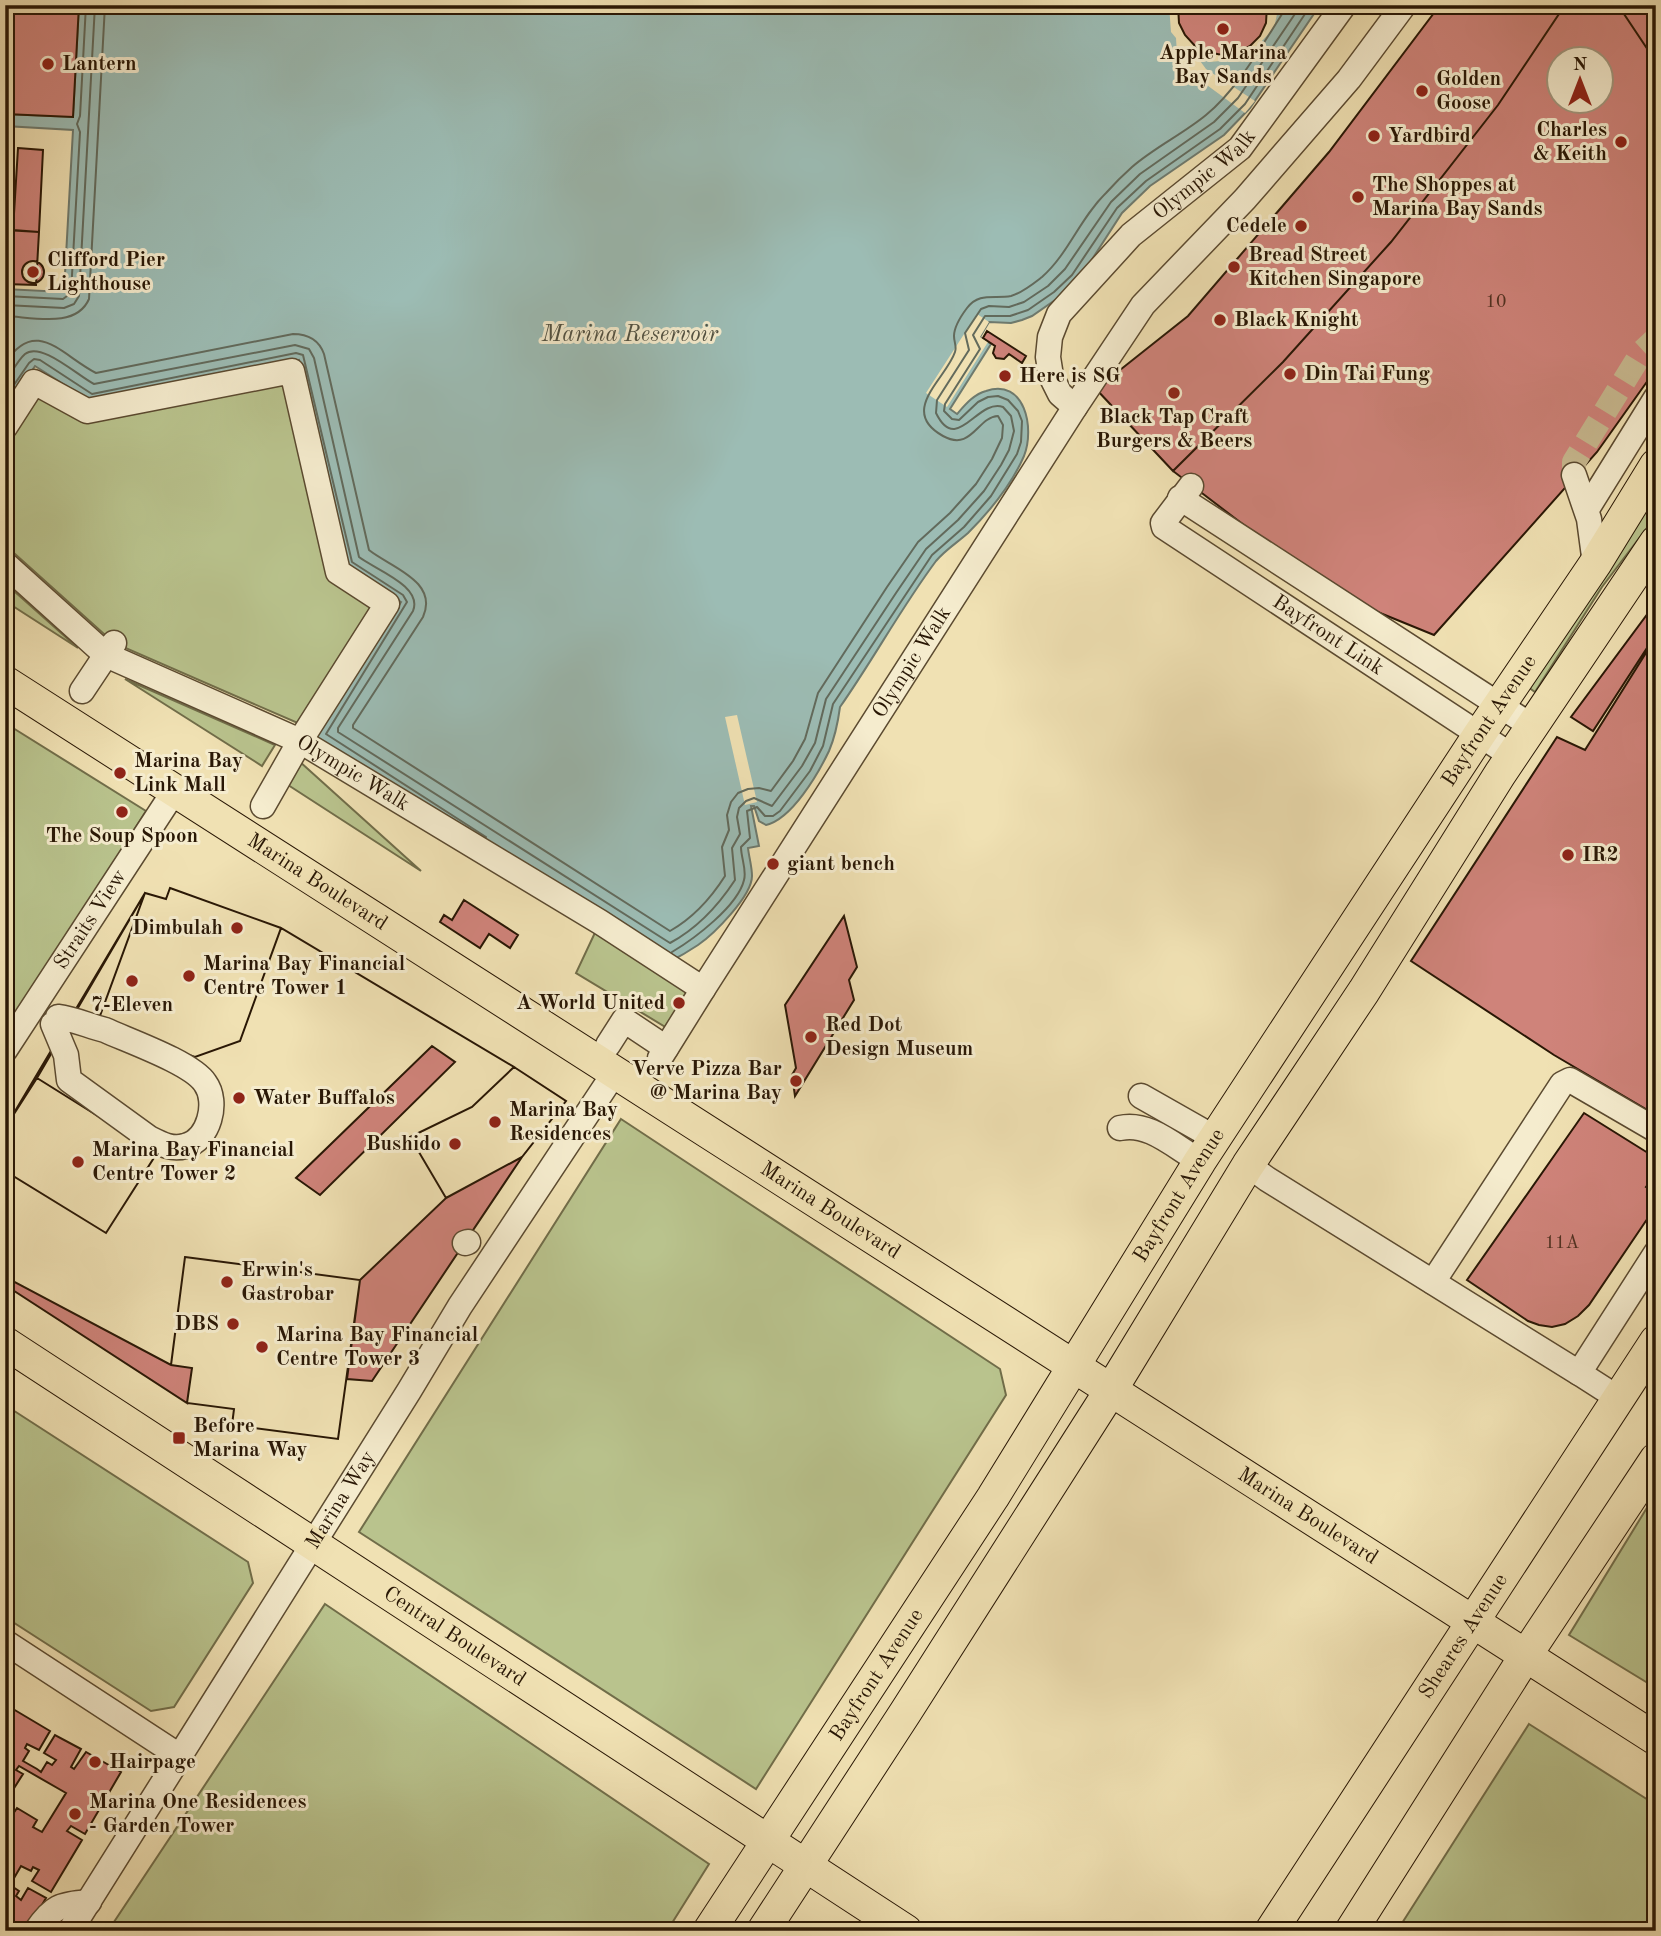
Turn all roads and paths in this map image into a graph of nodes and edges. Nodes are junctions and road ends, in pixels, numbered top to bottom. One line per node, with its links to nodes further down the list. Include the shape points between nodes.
1 (1345, 5): 4 (street, Olympic Walk, via 1240,148 1131,235 1059,314 1050,337 1051,376 1060,394)
2 (1404, 5): 4 (street, Olympic Walk, via 1349,79 1245,199 1143,306)
3 (1656, 398): 8 (street)
4 (1075, 407): 24 (street, Olympic Walk)
5 (5, 427): 20 (street, via 34,382 87,411 292,371 338,572 387,604)
6 (1656, 465): 12 (main road, Bayfront Avenue)
7 (1574, 475): 8 (street)
8 (1587, 509): 12 (street)
9 (1252, 539): 13 (street, via 1251,564); 13 (street, Bayfront Link, via 1177,498 1163,523); 17 (street, Bayfront Link)
10 (1656, 542): 18 (main road, Bayfront Avenue)
11 (5, 564): 14 (street, Olympic Walk)
12 (1595, 564): 17 (main road, Bayfront Avenue)
13 (1262, 591): 19 (street, Bayfront Link)
14 (110, 649): 16 (street); 20 (street, Olympic Walk)
15 (5, 681): 22 (main road, Marina Boulevard)
16 (82, 691)
17 (1499, 705): 18 (street, Bayfront Link); 19 (main road, Bayfront Avenue)
18 (1533, 727): 21 (main road, Bayfront Avenue)
19 (1479, 735): 21 (street, Bayfront Link); 32 (main road, Bayfront Avenue)
20 (300, 741): 23 (street); 24 (street, Olympic Walk)
21 (1512, 757): 33 (main road, Bayfront Avenue, via 1364,991)
22 (175, 790): 26 (street, Straits View); 28 (main road, Marina Boulevard)
23 (263, 806)
24 (703, 989): 27 (street, Olympic Walk)
25 (55, 1021): 25 (street, via 68,1018 105,1030 192,1069 205,1082 212,1106 198,1140 186,1146 163,1145 69,1080)
26 (5, 1050)
27 (663, 1053): 28 (street, Marina Way, via 624,1020)
28 (611, 1058): 38 (main road, Marina Boulevard); 43 (street, Marina Way)
29 (1141, 1096): 32 (street)
30 (1120, 1128): 32 (street, via 1144,1128)
31 (1656, 1130): 35 (street, via 1570,1080 1562,1084)
32 (1208, 1150): 38 (main road, Bayfront Avenue)
33 (1258, 1172): 35 (street); 40 (main road, Bayfront Avenue)
34 (1656, 1253): 39 (street)
35 (1433, 1282): 39 (street)
36 (1656, 1341): 41 (main road, Sheares Avenue)
37 (5, 1343): 43 (main road, Central Boulevard)
38 (1075, 1367): 40 (main road, Marina Boulevard); 49 (main road, Bayfront Avenue)
39 (1579, 1373): 41 (street)
40 (1111, 1390): 44 (main road, Marina Boulevard); 50 (main road, Bayfront Avenue)
41 (1618, 1398): 44 (main road, Sheares Avenue)
42 (1656, 1459): 46 (main road)
43 (313, 1544): 48 (street, Marina Way); 49 (main road, Central Boulevard)
44 (1472, 1620): 46 (main road, Marina Boulevard); 57 (main road, Sheares Avenue)
45 (7, 1647): 48 (street)
46 (1526, 1655): 47 (main road, Marina Boulevard); 58 (main road)
47 (1656, 1739)
48 (181, 1757): 51 (street, Marina Way)
49 (768, 1841): 50 (main road, Central Boulevard); 54 (main road, Bayfront Avenue)
50 (804, 1865): 55 (main road, Bayfront Avenue); 56 (main road, Central Boulevard)
51 (89, 1902): 52 (street, via 49,1912); 53 (street, Marina Way)
52 (36, 1931)
53 (71, 1931)
54 (709, 1931)
55 (763, 1931)
56 (906, 1931)
57 (1271, 1931)
58 (1351, 1931)

